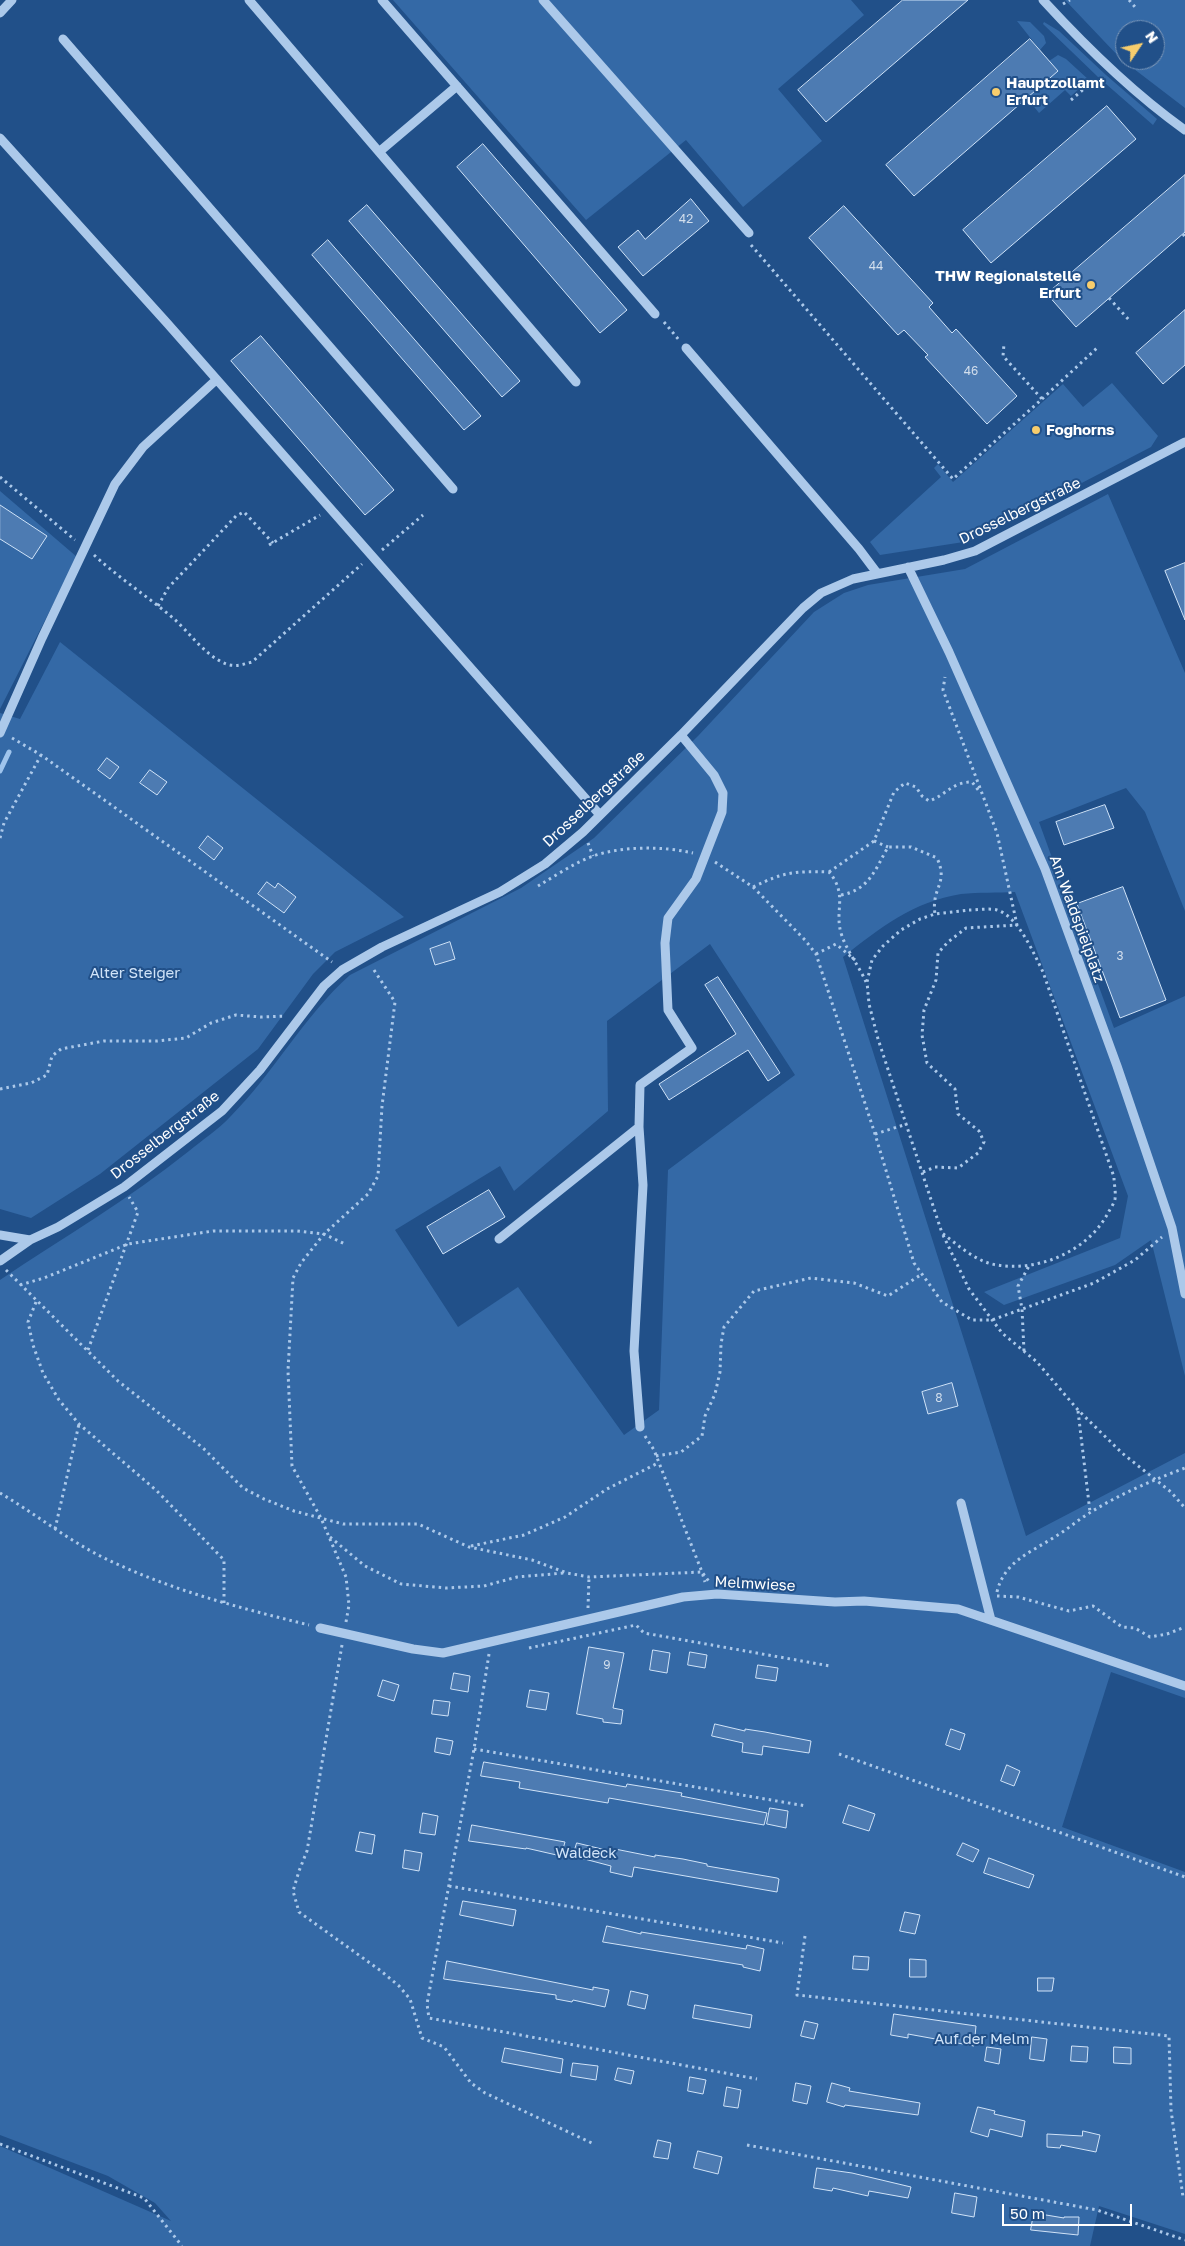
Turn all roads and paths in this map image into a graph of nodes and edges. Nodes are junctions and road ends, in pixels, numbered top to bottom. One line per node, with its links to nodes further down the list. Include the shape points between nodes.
1 (12, 0): 8 (street)
2 (249, 0): 15 (street)
3 (382, 0): 11 (street)
4 (543, 0): 16 (street)
5 (1043, 0): 13 (street, via 1113,70)
6 (1129, 0): 7 (path)
7 (1134, 8)
8 (0, 13)
9 (63, 39): 31 (street)
10 (1093, 80): 12 (path)
11 (457, 86): 15 (street); 19 (street)
12 (1071, 100)
13 (1185, 130)
14 (0, 138): 26 (street)
15 (379, 152): 27 (street)
16 (750, 232)
17 (750, 244): 28 (path, via 953,479)
18 (1109, 298): 20 (path)
19 (655, 314)
20 (1128, 320)
21 (663, 322): 22 (path)
22 (669, 328)
23 (1004, 344): 28 (path, via 1003,356)
24 (686, 348): 39 (street)
25 (1097, 348): 28 (path)
26 (216, 380): 32 (street); 36 (street, via 142,447 116,484)
27 (576, 382)
28 (1042, 399)
29 (1185, 442): 38 (street, Drosselbergstraße, via 976,551)
30 (0, 477): 36 (path)
31 (452, 489)
32 (330, 508): 34 (path); 37 (street)
33 (423, 514): 37 (path)
34 (273, 543): 35 (path); 40 (path, via 244,512 236,516 168,588)
35 (269, 546)
36 (86, 548): 40 (path, via 115,575); 42 (street)
37 (374, 557): 40 (path, via 334,587 252,662 236,666 222,662); 46 (street)
38 (908, 567): 39 (street, Drosselbergstraße); 41 (street, Am Waldspielplatz)
39 (877, 573): 43 (street, Drosselbergstraße, via 840,584 815,598)
40 (158, 606)
41 (949, 652): 45 (path, via 944,690); 69 (street, Am Waldspielplatz, via 1045,869)
42 (0, 732): 44 (path)
43 (681, 735): 46 (street, Drosselbergstraße); 50 (street, via 714,775 723,793 722,812)
44 (41, 754): 47 (path, via 4,823); 60 (path)
45 (982, 794): 48 (path, via 972,782 960,782 941,797 929,801 916,787 905,784 894,792); 56 (path, via 997,833)
46 (600, 815): 58 (street, Drosselbergstraße, via 544,864 500,892)
47 (0, 838)
48 (874, 841): 49 (path); 51 (path)
49 (888, 847): 54 (path, via 872,877 854,892); 55 (path, via 911,847 938,858 942,881 933,902)
50 (705, 856): 52 (path); 53 (path, via 656,848 593,856); 65 (street, via 696,879 668,918 665,943 668,1010 692,1048 640,1086)
51 (829, 872): 52 (path, via 795,871); 54 (path, via 838,883)
52 (753, 887): 57 (path)
53 (532, 889)
54 (841, 895): 59 (path, via 842,936)
55 (935, 914): 56 (path, via 997,910); 61 (path, via 920,918 883,946 872,960)
56 (1017, 925): 67 (path, via 966,928 938,953 936,980 924,1010 922,1035 927,1063 955,1089 958,1114 980,1131 984,1142 978,1153 958,1168 935,1167); 78 (path, via 1043,972 1114,1177 1115,1201 1092,1235 1067,1254)
57 (816, 954): 59 (path, via 836,944); 66 (path)
58 (365, 956): 60 (street, Drosselbergstraße); 71 (path, via 395,1002 383,1097 378,1176 368,1194)
59 (858, 964): 61 (path)
60 (342, 970): 68 (street, Drosselbergstraße, via 324,986 260,1070 222,1111)
61 (867, 982): 64 (path, via 878,1039)
62 (290, 1016): 63 (path, via 236,1016 211,1023 186,1038 104,1041 61,1049 52,1056 47,1075 31,1083)
63 (0, 1089)
64 (907, 1124): 66 (path); 67 (path)
65 (638, 1127): 73 (street); 89 (street, via 644,1185 634,1351)
66 (875, 1134): 79 (path, via 914,1262)
67 (923, 1172): 70 (path)
68 (124, 1187): 74 (street, Drosselbergstraße); 75 (path, via 138,1212)
69 (1172, 1228): 81 (street, Am Waldspielplatz); 83 (path, via 1134,1260 1094,1283)
70 (942, 1232): 78 (path, via 968,1253 996,1265); 84 (path, via 969,1290)
71 (324, 1234): 75 (path, via 213,1230); 76 (path); 99 (path, via 293,1278 288,1371 292,1466)
72 (0, 1235): 74 (street)
73 (499, 1239)
74 (30, 1240): 77 (street, Drosselbergstraße)
75 (128, 1244): 80 (path); 85 (path)
76 (345, 1244)
77 (0, 1262): 80 (path)
78 (1029, 1266): 83 (path, via 1018,1286)
79 (922, 1274): 84 (path, via 942,1302 972,1320); 91 (path, via 888,1296 854,1283 811,1278 754,1291 724,1327 720,1372 715,1394 704,1416 702,1436 681,1452)
80 (20, 1285): 82 (path)
81 (1185, 1294)
82 (36, 1302): 85 (path); 88 (path, via 28,1322 43,1373)
83 (1022, 1309): 84 (path); 86 (path)
84 (992, 1320): 86 (path)
85 (88, 1350): 99 (path, via 118,1381 203,1448 243,1488 294,1511)
86 (1024, 1351): 87 (path)
87 (1078, 1410): 94 (path, via 1122,1453); 98 (path)
88 (79, 1424): 100 (path); 109 (path, via 157,1492 224,1560)
89 (640, 1427)
90 (654, 1450): 91 (path)
91 (656, 1456): 92 (path)
92 (658, 1463): 102 (path, via 607,1489 565,1517 524,1535); 103 (path)
93 (1185, 1468): 94 (path)
94 (1155, 1479): 97 (path); 98 (path)
95 (0, 1492): 100 (path)
96 (961, 1503): 111 (street)
97 (1185, 1508)
98 (1090, 1512): 108 (path, via 1012,1564 1000,1581)
99 (321, 1518): 101 (path); 102 (path, via 342,1524 418,1524)
100 (55, 1529): 109 (path, via 116,1564)
101 (328, 1535): 104 (path, via 365,1566 401,1584 446,1588 484,1586 517,1577); 114 (path, via 346,1577 349,1605)
102 (469, 1547): 104 (path, via 532,1560)
103 (702, 1572): 105 (path); 106 (path); 107 (path)
104 (568, 1573): 105 (path)
105 (589, 1577): 110 (path)
106 (706, 1578)
107 (709, 1595): 110 (street, Melmwiese, via 683,1597); 111 (street, Melmwiese, via 864,1601 958,1609)
108 (997, 1596): 111 (path); 112 (path, via 1018,1597 1069,1611 1093,1606 1122,1627 1135,1628 1150,1637)
109 (224, 1604): 113 (path)
110 (587, 1619): 115 (street, Melmwiese)
111 (991, 1620): 120 (street, Melmwiese)
112 (1185, 1627)
113 (320, 1628): 114 (street, Melmwiese)
114 (344, 1633): 115 (street, Melmwiese, via 443,1653); 130 (path, via 308,1851 294,1891 299,1912 399,1986 410,1999 422,2038 444,2047 471,2083 485,2093)
115 (491, 1642): 118 (path)
116 (525, 1649): 119 (path, via 636,1625 644,1634)
117 (498, 1654): 118 (path)
118 (488, 1656): 121 (path)
119 (830, 1666)
120 (1185, 1686)
121 (474, 1749): 123 (path); 125 (path)
122 (839, 1754): 124 (path)
123 (806, 1806)
124 (1185, 1877)
125 (449, 1886): 127 (path); 128 (path, via 426,2004 429,2018)
126 (805, 1936): 132 (path, via 797,1996 1169,2036 1171,2110)
127 (783, 1943)
128 (757, 2079)
129 (0, 2144): 134 (path, via 144,2198)
130 (594, 2144)
131 (747, 2145): 133 (path, via 1097,2210)
132 (1183, 2197)
133 (1185, 2240)
134 (182, 2246)

